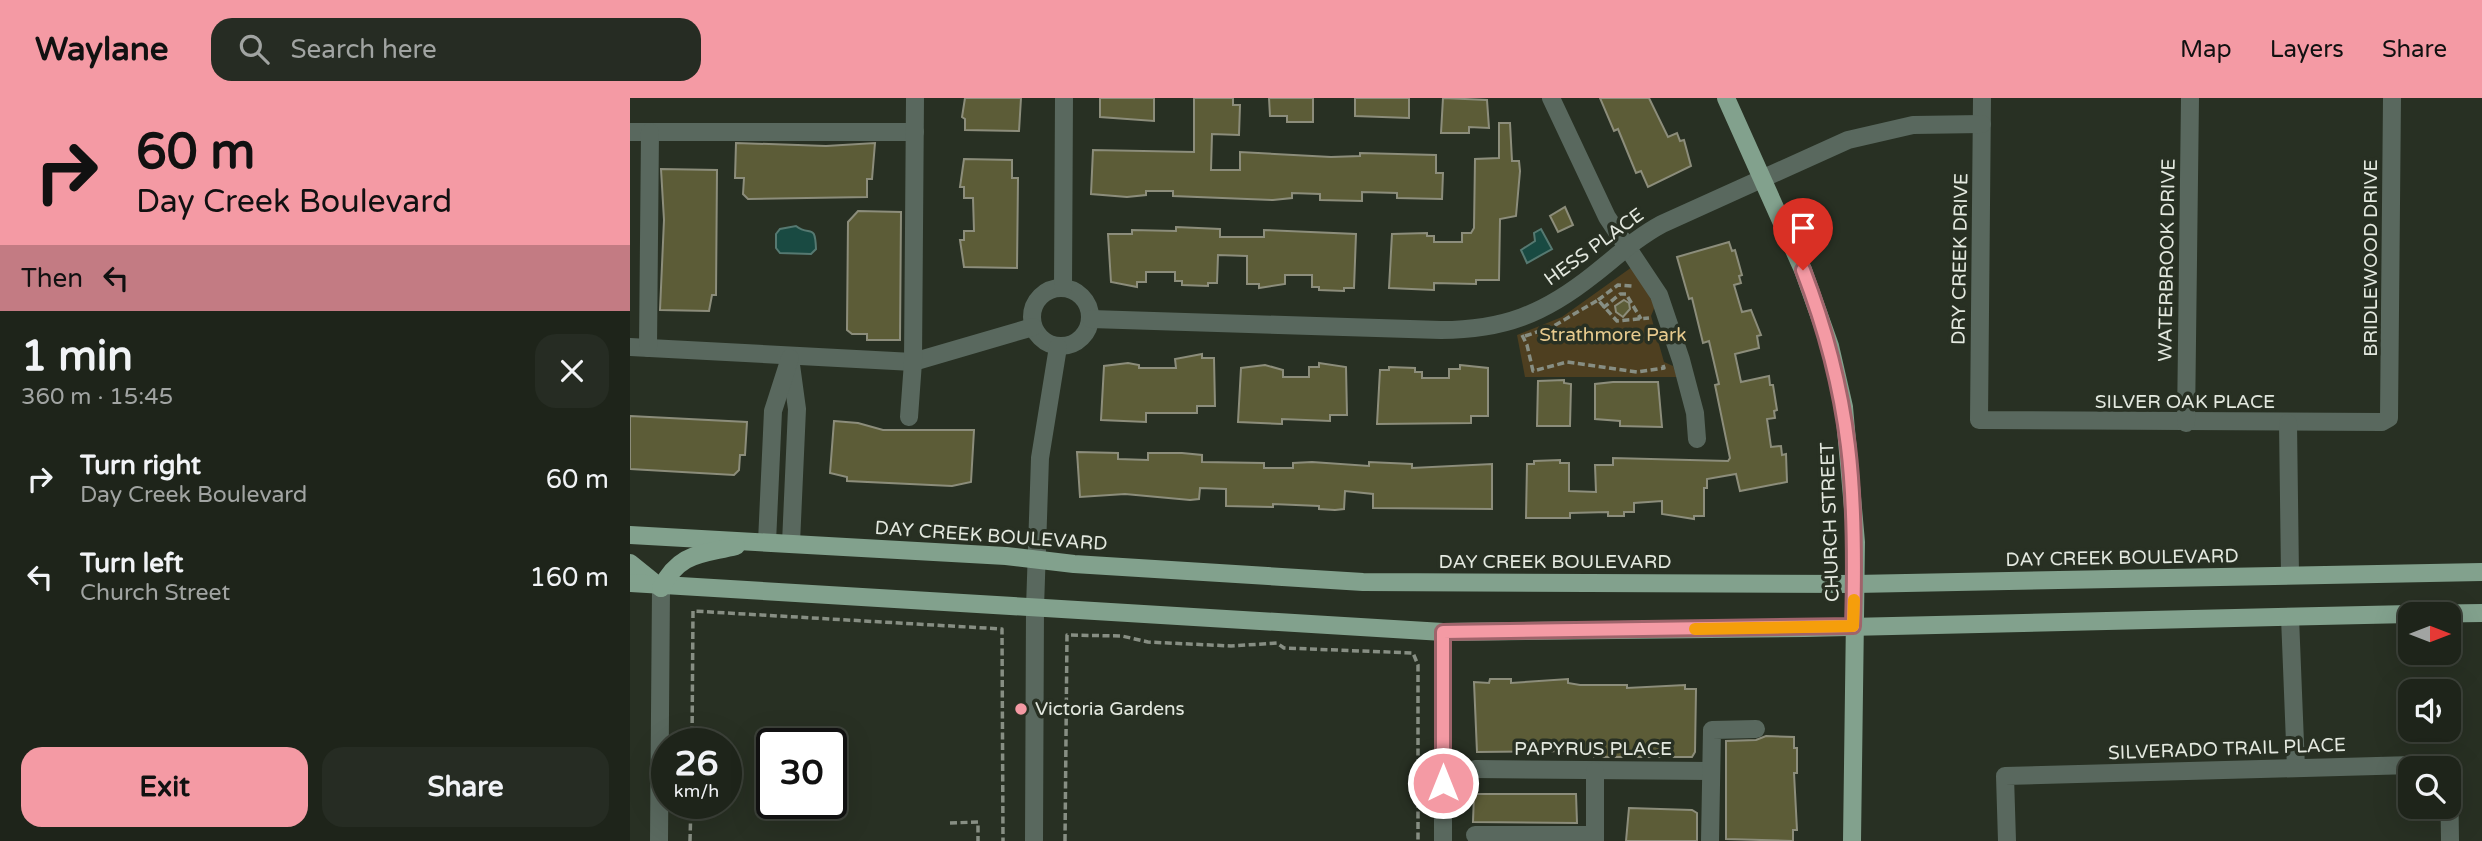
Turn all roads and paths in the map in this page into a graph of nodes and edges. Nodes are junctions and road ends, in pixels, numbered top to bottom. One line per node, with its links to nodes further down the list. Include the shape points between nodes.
1 (915, 98): 11 (street)
2 (1064, 98): 14 (street)
3 (1551, 98): 13 (street, via 1596,197)
4 (1726, 98): 12 (main road, CHURCH STREET)
5 (1982, 98): 8 (street, DRY CREEK DRIVE)
6 (2190, 98): 34 (street, WATERBROOK DRIVE)
7 (2392, 98): 32 (street, BRIDLEWOOD DRIVE)
8 (1982, 124): 12 (street, HESS PLACE, via 1913,125 1871,132); 33 (street, DRY CREEK DRIVE)
9 (630, 132): 10 (street)
10 (650, 132): 11 (street); 26 (street)
11 (915, 132): 30 (street)
12 (1763, 178): 13 (street, HESS PLACE, via 1662,224); 47 (main road, CHURCH STREET, via 1811,292 1838,377 1853,480)
13 (1626, 247): 22 (street, HESS PLACE, via 1560,299); 36 (street, via 1653,283 1667,315 1691,397)
14 (1063, 288): 20 (street, via 1081,295); 23 (street, via 1054,288 1038,299 1031,317)
15 (1637, 291): 16 (path, via 1618,285)
16 (1598, 300): 17 (path); 25 (path, via 1552,327)
17 (1603, 308): 21 (path, via 1617,321); 21 (path, via 1626,294)
18 (1649, 310): 19 (path)
19 (1648, 317): 21 (path); 24 (path)
20 (1091, 319): 22 (street, HESS PLACE, via 1441,330); 27 (street, via 1082,337)
21 (1642, 319)
22 (1505, 324): 25 (path)
23 (1033, 327): 27 (street, via 1042,341); 30 (street)
24 (1652, 330)
25 (1523, 336): 28 (path, via 1533,371 1567,362 1637,372 1664,368)
26 (639, 347): 29 (street)
27 (1058, 347): 42 (street, via 1042,430)
28 (1660, 355)
29 (790, 358): 30 (street); 37 (street, via 773,411); 38 (street, via 797,409)
30 (913, 362): 31 (street)
31 (909, 417)
32 (2389, 418): 35 (street, SILVER OAK PLACE, via 2382,422)
33 (1979, 421): 34 (street, SILVER OAK PLACE)
34 (2186, 423): 35 (street, SILVER OAK PLACE)
35 (2288, 423): 45 (street)
36 (1697, 439)
37 (771, 448): 38 (street); 40 (street)
38 (796, 449): 41 (street)
39 (630, 535): 40 (main road, DAY CREEK BOULEVARD)
40 (762, 542): 41 (main road, DAY CREEK BOULEVARD); 48 (main road, via 683,559)
41 (792, 543): 42 (main road, DAY CREEK BOULEVARD)
42 (1036, 559): 47 (main road, DAY CREEK BOULEVARD, via 1363,582); 49 (street)
43 (630, 563): 48 (main road)
44 (2482, 572): 45 (main road, DAY CREEK BOULEVARD)
45 (2290, 575): 47 (main road, DAY CREEK BOULEVARD)
46 (630, 583): 48 (main road)
47 (1855, 584): 54 (main road, CHURCH STREET)
48 (661, 588): 49 (main road); 67 (street)
49 (1035, 608): 55 (main road); 71 (street)
50 (2461, 613): 51 (main road)
51 (2482, 613)
52 (2398, 614): 53 (main road)
53 (2290, 617): 54 (main road); 58 (street)
54 (1853, 626): 55 (main road); 76 (main road, CHURCH STREET)
55 (1443, 632): 74 (street)
56 (692, 728): 70 (path, via 693,611 1002,629)
57 (1756, 729): 61 (street, via 1712,730)
58 (2296, 768): 77 (street, SILVERADO TRAIL PLACE, via 2005,776); 78 (street, SILVERADO TRAIL PLACE, via 2449,764)
59 (1475, 769): 60 (street, PAPYRUS PLACE)
60 (1595, 771): 61 (street, PAPYRUS PLACE); 66 (street)
61 (1711, 771): 75 (street)
62 (691, 819): 68 (path)
63 (950, 822): 69 (path, via 978,822)
64 (1475, 835): 65 (street)
65 (1523, 838): 66 (street)
66 (1595, 838)
67 (659, 841)
68 (690, 841)
69 (978, 841)
70 (1003, 841)
71 (1034, 841)
72 (1065, 841): 73 (path, via 1067,635 1413,653 1418,665)
73 (1418, 841)
74 (1443, 841)
75 (1710, 841)
76 (1852, 841)
77 (2007, 841)
78 (2450, 841)

